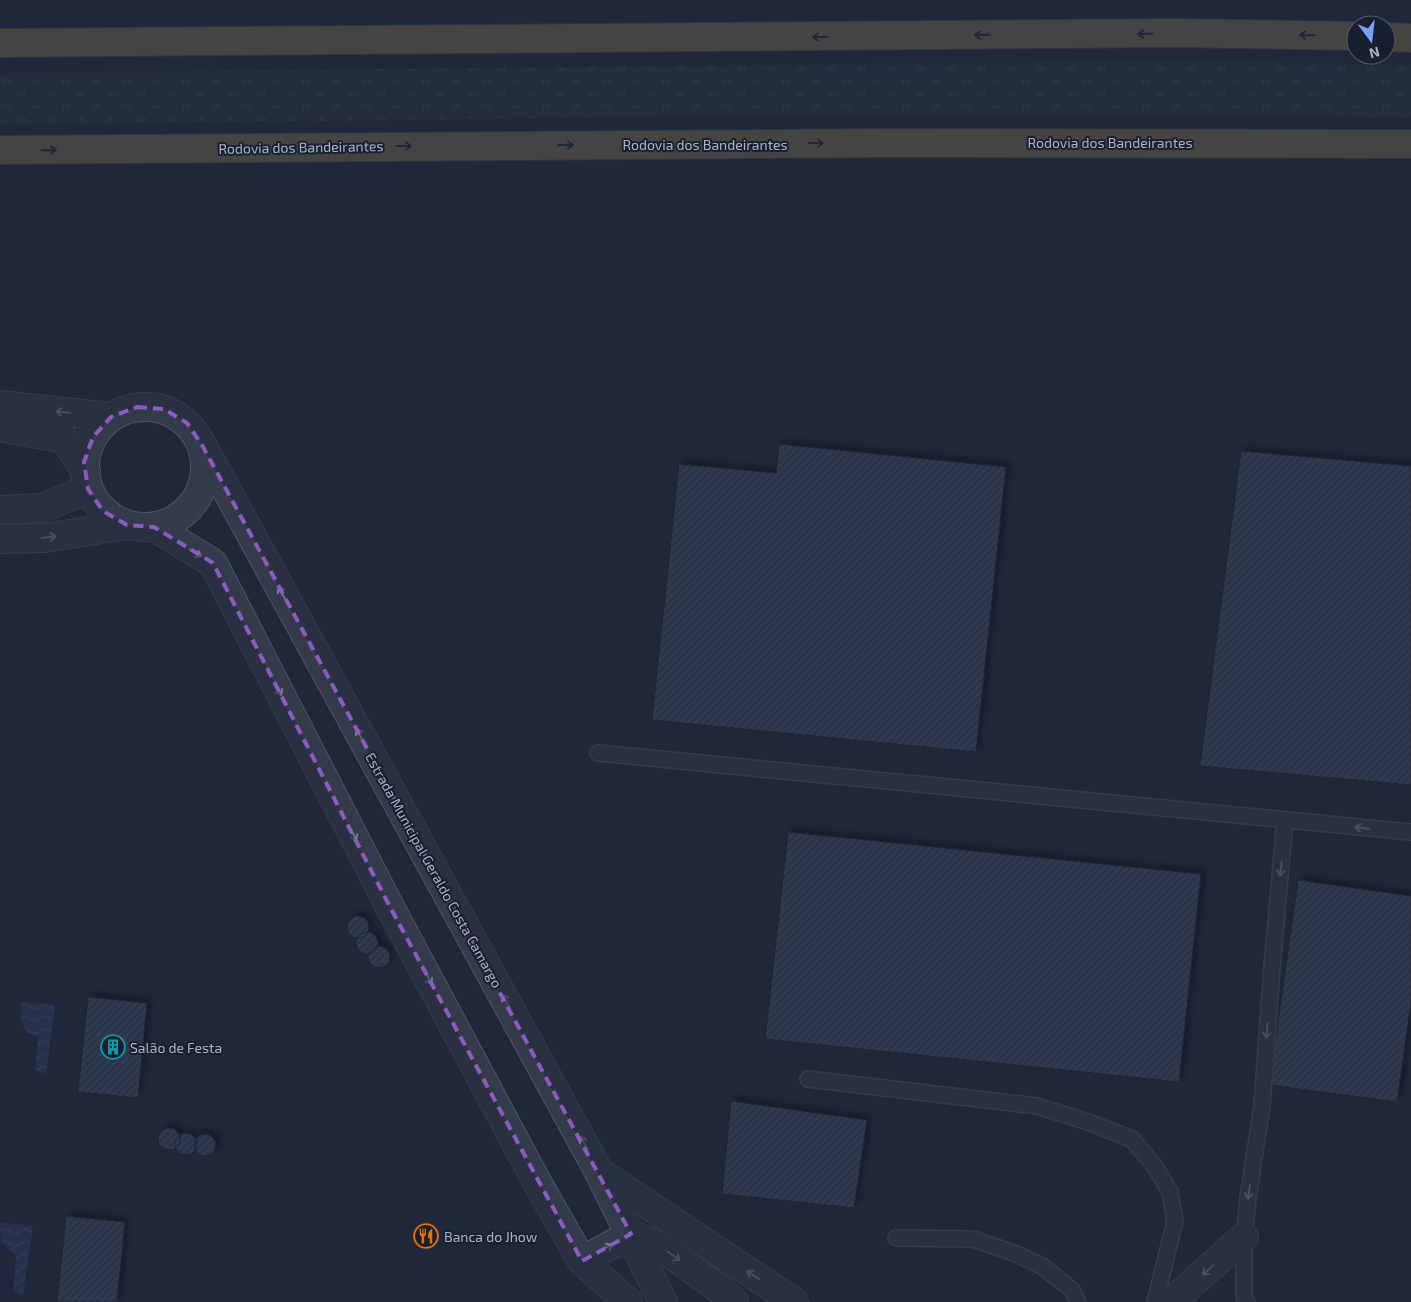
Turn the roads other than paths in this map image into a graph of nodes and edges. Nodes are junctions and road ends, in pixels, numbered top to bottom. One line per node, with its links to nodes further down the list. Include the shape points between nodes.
1 (1346, 36): 4 (highway, one-way to 4, via 1165,34)
2 (1396, 37): 3 (highway)
3 (1411, 38)
4 (0, 43)
5 (1411, 144): 6 (highway, Rodovia dos Bandeirantes, one-way to 5, via 894,143)
6 (0, 150)
7 (0, 406): 8 (street, one-way to 7)
8 (111, 417): 10 (street, via 137,407 164,409 187,423); 11 (street, via 93,436 84,462)
9 (0, 427): 11 (street, via 64,439)
10 (202, 445): 13 (street, via 206,472 198,498); 20 (street, Estrada Municipal Geraldo Costa Camargo, one-way to 10)
11 (87, 480): 12 (street, via 42,508); 14 (street, via 103,511)
12 (0, 510)
13 (166, 522): 14 (street); 24 (street, one-way to 24, via 213,564 390,907)
14 (127, 525): 15 (street, one-way to 14, via 45,538)
15 (0, 539)
16 (598, 753): 17 (lane)
17 (1285, 820): 18 (lane, one-way to 17); 22 (lane, one-way to 22, via 1262,1106)
18 (1411, 832)
19 (808, 1079): 30 (lane, via 1037,1106 1132,1139 1156,1168 1170,1192 1175,1221)
20 (599, 1172): 21 (street, Estrada Municipal Geraldo Costa Camargo); 28 (street, one-way to 20)
21 (631, 1234): 24 (street, one-way to 21); 25 (street, Estrada Municipal Geraldo Costa Camargo); 27 (street, one-way to 27, via 664,1249)
22 (1244, 1237): 31 (street, one-way to 31); 32 (lane)
23 (896, 1238): 29 (lane, via 973,1239 1014,1253 1042,1266 1072,1290)
24 (582, 1261): 26 (street)
25 (662, 1299)
26 (628, 1302)
27 (734, 1302)
28 (794, 1302)
29 (1078, 1302)
30 (1155, 1302)
31 (1172, 1302)
32 (1246, 1302)

